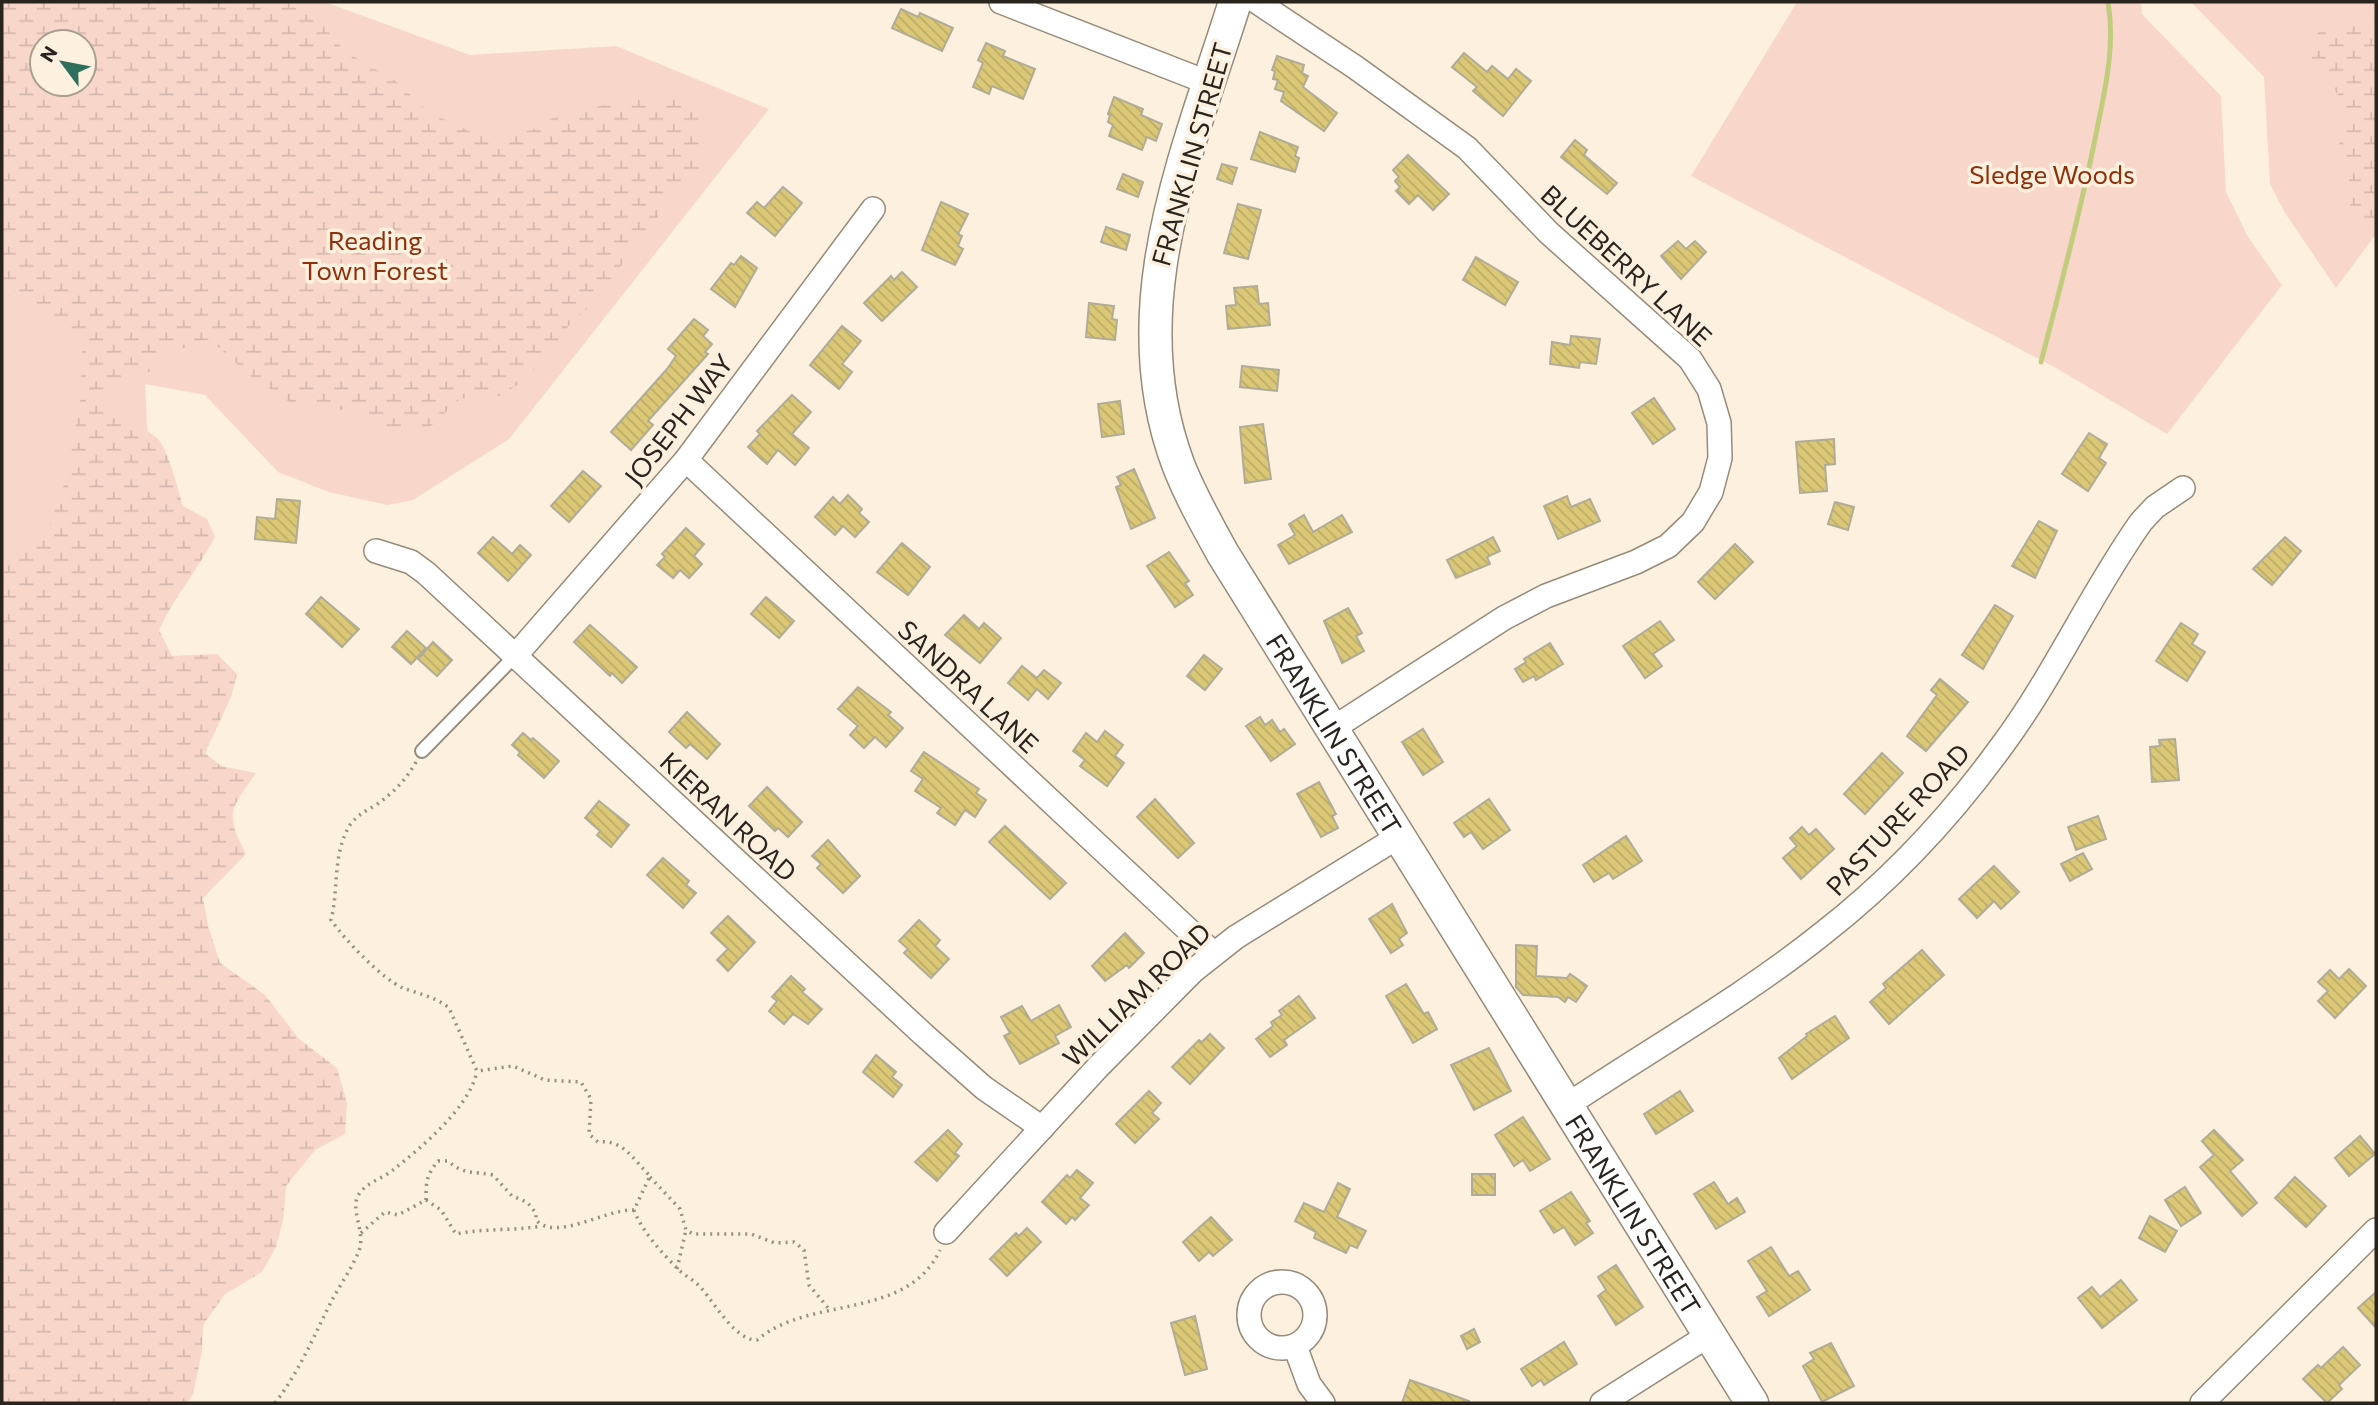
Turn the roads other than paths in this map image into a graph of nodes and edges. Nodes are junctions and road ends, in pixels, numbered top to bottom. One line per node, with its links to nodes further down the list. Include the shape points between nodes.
1 (1001, 2): 4 (street)
2 (1235, 2): 4 (main road, FRANKLIN STREET)
3 (1257, 2): 10 (street, BLUEBERRY LANE, via 1467,148 1549,233 1690,359 1709,389 1719,422 1720,458 1711,492 1693,522 1668,546 1504,618)
4 (1209, 83): 10 (main road, FRANKLIN STREET, via 1158,269 1154,356 1163,411 1177,462 1206,522)
5 (873, 209): 6 (street, JOSEPH WAY)
6 (686, 460): 9 (street, JOSEPH WAY); 13 (street, SANDRA LANE)
7 (2183, 488): 14 (street, PASTURE ROAD, via 2141,522 2000,749 1890,874 1787,960)
8 (376, 551): 9 (street, KIERAN ROAD, via 421,569)
9 (516, 655): 11 (lane); 15 (street, KIERAN ROAD, via 923,1035 984,1088)
10 (1332, 729): 12 (main road, FRANKLIN STREET)
11 (422, 751)
12 (1398, 837): 13 (street, WILLIAM ROAD); 14 (main road, FRANKLIN STREET)
13 (1213, 953): 15 (street, WILLIAM ROAD)
14 (1566, 1106): 18 (main road, FRANKLIN STREET)
15 (1042, 1128): 17 (street, WILLIAM ROAD)
16 (2376, 1230): 23 (street)
17 (946, 1232)
18 (1709, 1335): 21 (street); 22 (main road, FRANKLIN STREET)
19 (1295, 1346): 20 (street, via 1309,1384)
20 (1322, 1403)
21 (1602, 1403)
22 (1752, 1403)
23 (2202, 1403)

